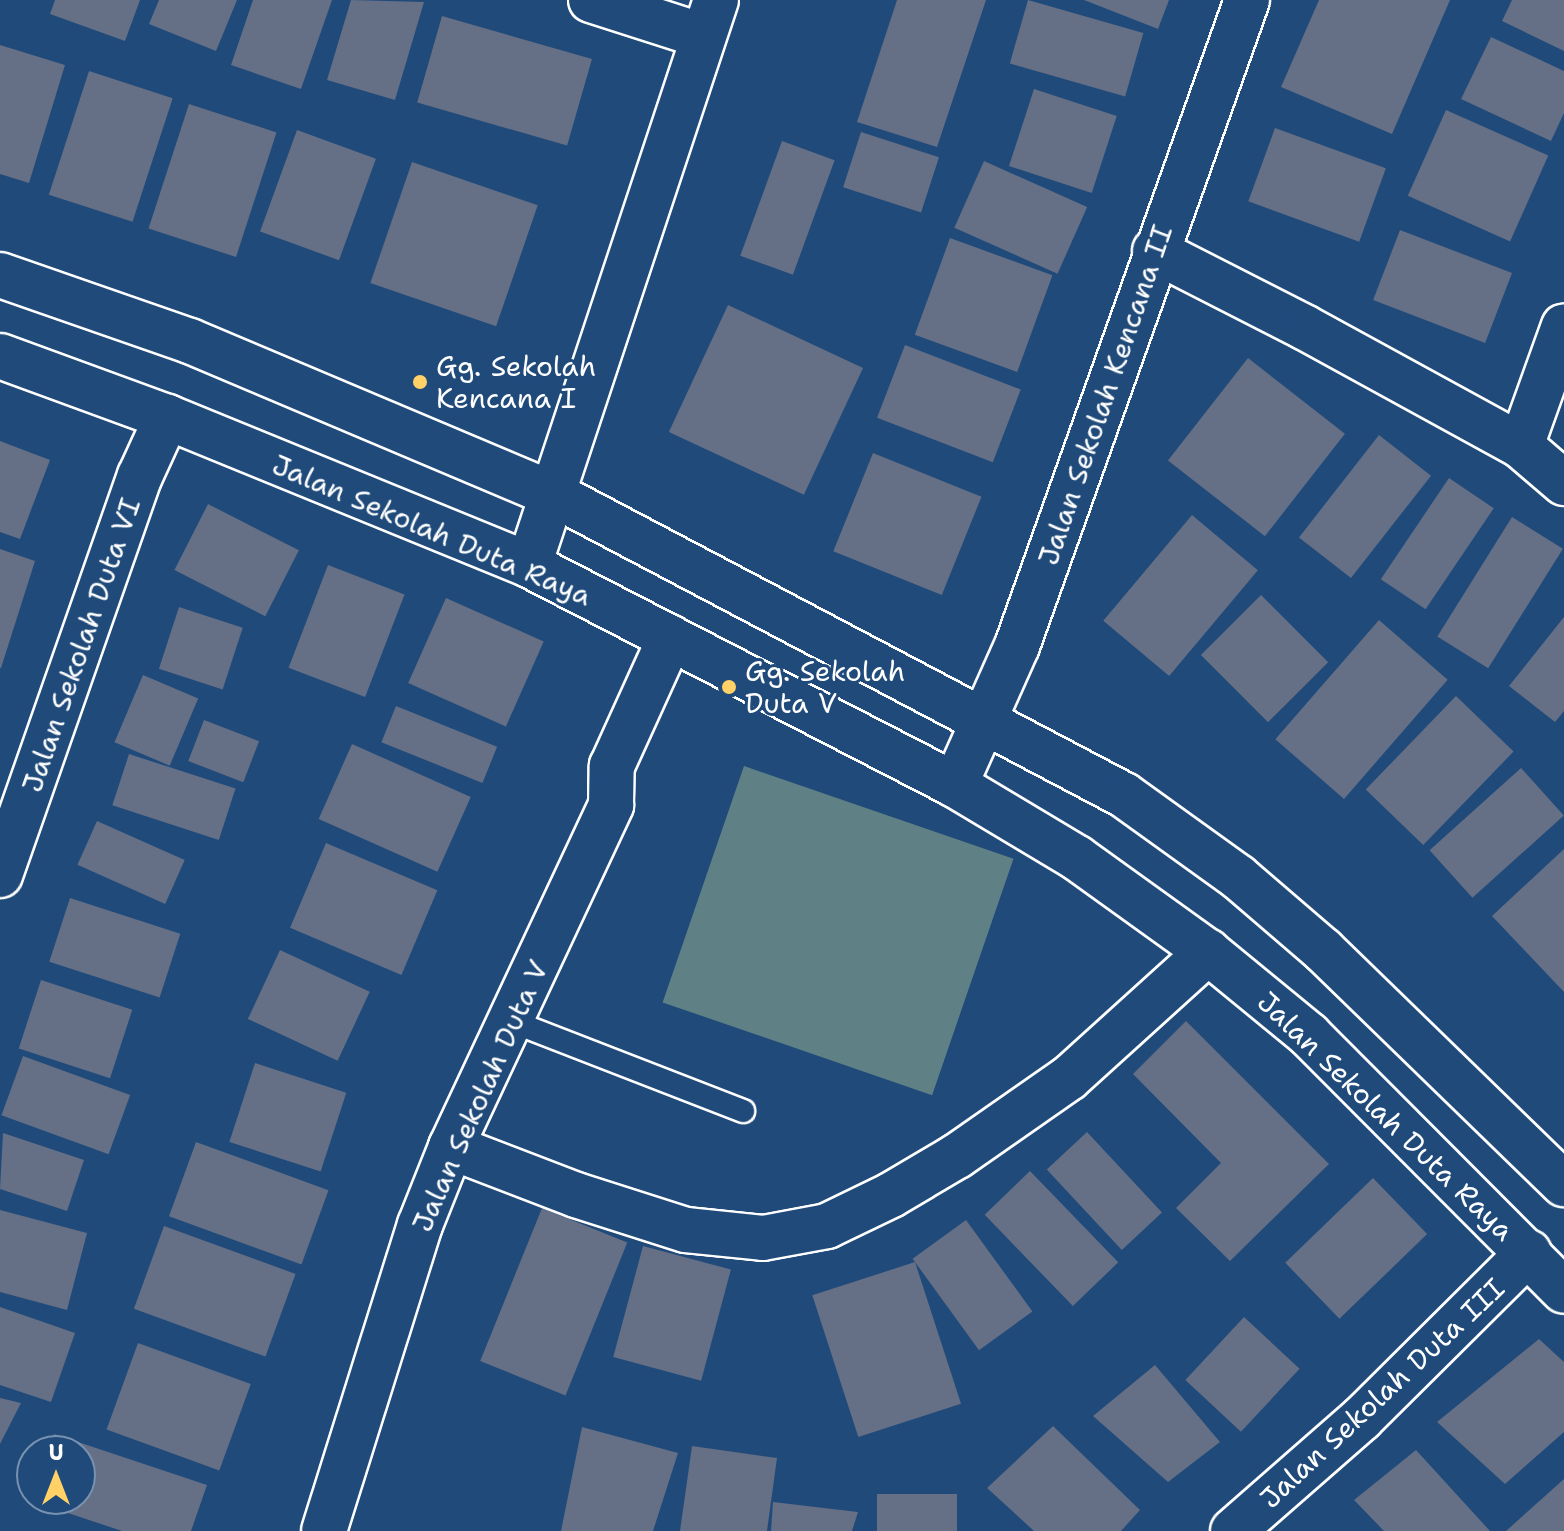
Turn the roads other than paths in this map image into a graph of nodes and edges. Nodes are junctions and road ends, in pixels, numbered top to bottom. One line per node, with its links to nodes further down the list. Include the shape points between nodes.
1 (591, 0): 3 (street)
2 (1247, 0): 4 (street, Jalan Sekolah Kencana II)
3 (710, 18): 11 (street)
4 (1155, 251): 9 (street); 14 (street, Jalan Sekolah Kencana II, via 1017,646)
5 (0, 275): 11 (street, via 190,341)
6 (1564, 326): 9 (street)
7 (0, 356): 8 (street, Jalan Sekolah Duta Raya)
8 (167, 417): 12 (street, Jalan Sekolah Duta Raya); 16 (street, Jalan Sekolah Duta VI, via 140,476)
9 (1521, 446): 10 (street)
10 (1564, 483)
11 (553, 494): 12 (street); 14 (street)
12 (529, 565): 13 (street, Jalan Sekolah Duta Raya)
13 (683, 645): 15 (street, Jalan Sekolah Duta Raya); 18 (street, Jalan Sekolah Duta V, via 638,783 611,805)
14 (986, 720): 15 (street, Jalan Sekolah Kencana II); 21 (street, via 1124,795 1238,877 1323,950)
15 (955, 785): 17 (street, Jalan Sekolah Duta Raya, via 1077,858)
16 (0, 875)
17 (1208, 952): 20 (street, via 1069,1078 957,1156 827,1226 763,1238 686,1230); 22 (street, Jalan Sekolah Duta Raya, via 1309,1035)
18 (511, 1021): 19 (lane); 20 (street, Jalan Sekolah Duta V)
19 (743, 1111)
20 (451, 1147): 24 (street, Jalan Sekolah Duta V, via 420,1225)
21 (1564, 1184)
22 (1529, 1252): 23 (street, Jalan Sekolah Duta Raya); 25 (street, Jalan Sekolah Duta III, via 1362,1418)
23 (1564, 1291)
24 (324, 1531)
25 (1233, 1531)

